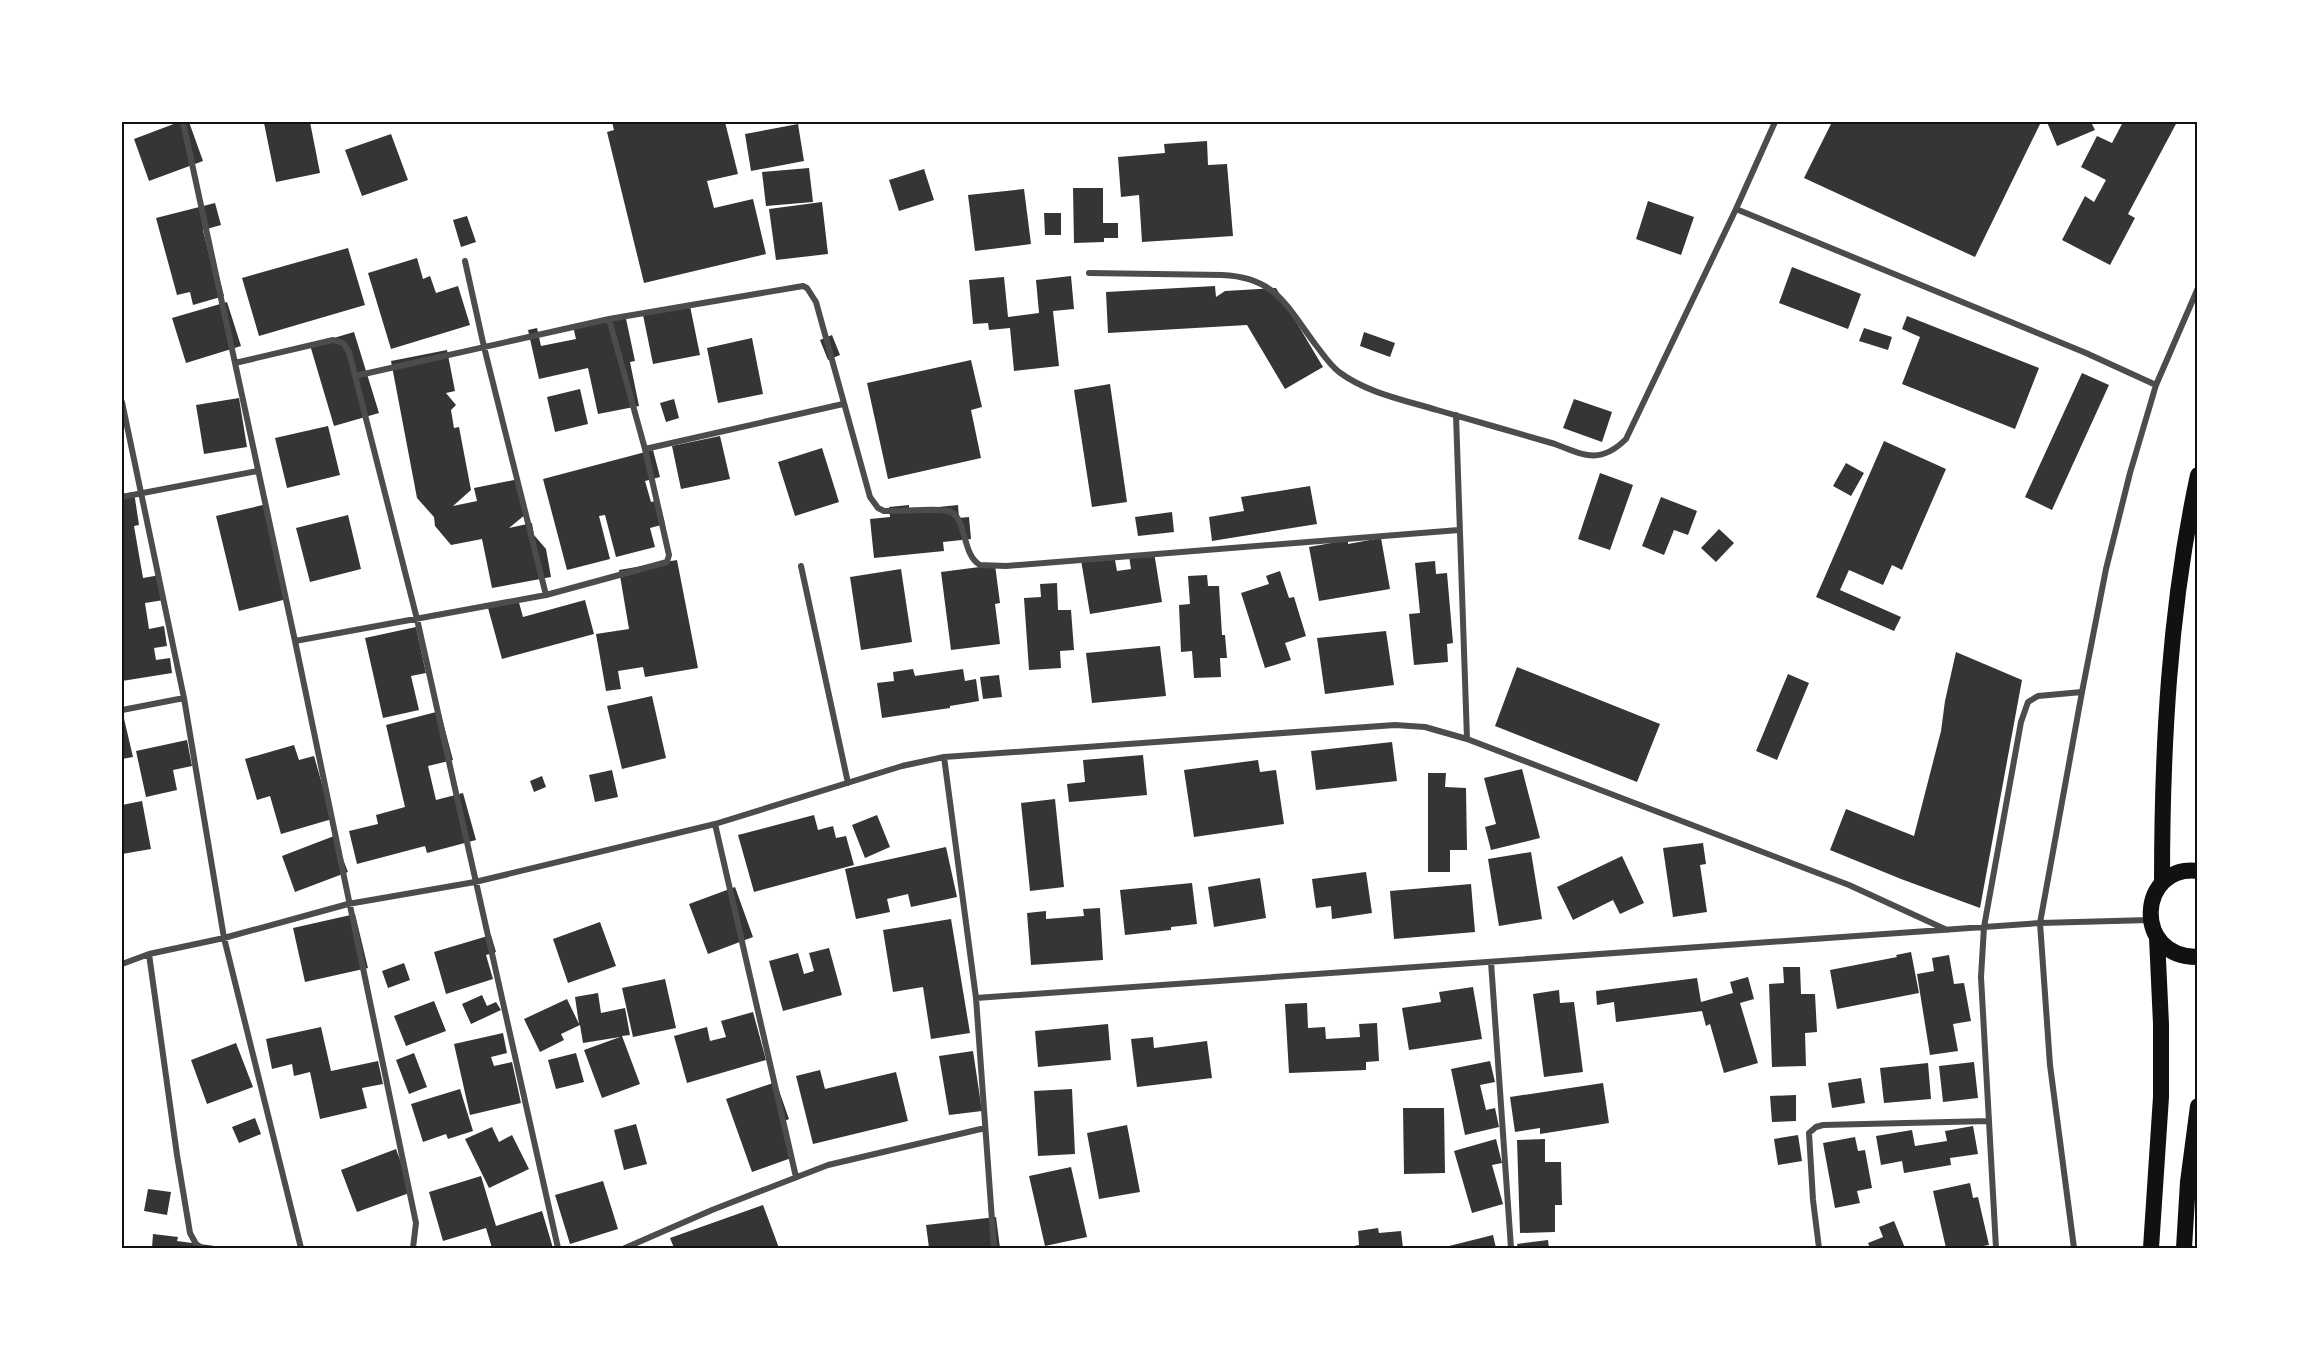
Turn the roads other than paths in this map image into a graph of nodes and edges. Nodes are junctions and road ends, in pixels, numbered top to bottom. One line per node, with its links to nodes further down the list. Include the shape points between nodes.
1 (183, 122): 9 (street)
2 (1775, 122): 3 (street)
3 (1736, 209): 11 (street); 14 (street, via 1621,444 1603,455 1580,455)
4 (465, 261): 8 (street)
5 (1089, 273): 14 (street, via 1254,279 1284,302 1338,371 1388,396)
6 (2198, 288): 11 (street)
7 (609, 319): 8 (street); 13 (street, via 803,286 816,302); 15 (street)
8 (484, 347): 10 (street); 22 (street)
9 (235, 363): 10 (street, via 339,340 349,352); 16 (street)
10 (355, 376): 23 (street)
11 (2156, 385): 25 (street, via 2106,569)
12 (122, 402): 18 (street)
13 (843, 404): 15 (street); 20 (street, via 874,504 884,511 953,513 972,558 985,566)
14 (1456, 416): 20 (street)
15 (645, 449): 22 (street, via 669,555 667,562)
16 (257, 471): 18 (street); 24 (street)
17 (2198, 475): 34 (highway, via 2167,692)
18 (140, 493): 19 (street); 26 (street)
19 (122, 497)
20 (1459, 530): 28 (street)
21 (801, 566): 30 (street)
22 (546, 595): 23 (street)
23 (417, 619): 24 (street); 33 (street)
24 (295, 641): 35 (street)
25 (2082, 692): 37 (street); 38 (street, via 2038,696 2028,702 2021,722)
26 (184, 698): 27 (street); 40 (street)
27 (122, 710)
28 (1467, 739): 29 (street, via 1425,727 1395,724); 39 (street, via 1849,885)
29 (944, 757): 30 (street); 46 (street)
30 (848, 783): 31 (street)
31 (715, 824): 33 (street); 50 (street)
32 (2198, 871): 34 (highway, via 2181,872)
33 (474, 882): 35 (street); 54 (street)
34 (2162, 884): 36 (highway, via 2152,900)
35 (348, 904): 40 (street); 53 (street, via 416,1222)
36 (2150, 920): 37 (street); 41 (highway)
37 (2040, 922): 38 (street); 60 (street, via 2049,1065)
38 (1984, 927): 39 (street); 48 (street, via 1981,977)
39 (1947, 930): 44 (street)
40 (224, 938): 42 (street); 52 (street)
41 (2157, 938): 43 (highway, via 2174,953); 61 (highway, via 2161,1097)
42 (148, 954): 45 (street); 51 (street, via 190,1233)
43 (2198, 957)
44 (1491, 962): 46 (street); 57 (street)
45 (122, 964)
46 (976, 998): 49 (street)
47 (2198, 1106): 62 (highway)
48 (1989, 1121): 58 (street, via 1823,1125 1812,1130 1809,1133); 59 (street)
49 (985, 1128): 50 (street, via 846,1160); 56 (street)
50 (796, 1178): 55 (street)
51 (202, 1248)
52 (301, 1248)
53 (413, 1248)
54 (558, 1248)
55 (625, 1248)
56 (994, 1248)
57 (1511, 1248)
58 (1819, 1248)
59 (1996, 1248)
60 (2074, 1248)
61 (2151, 1248)
62 (2184, 1248)

